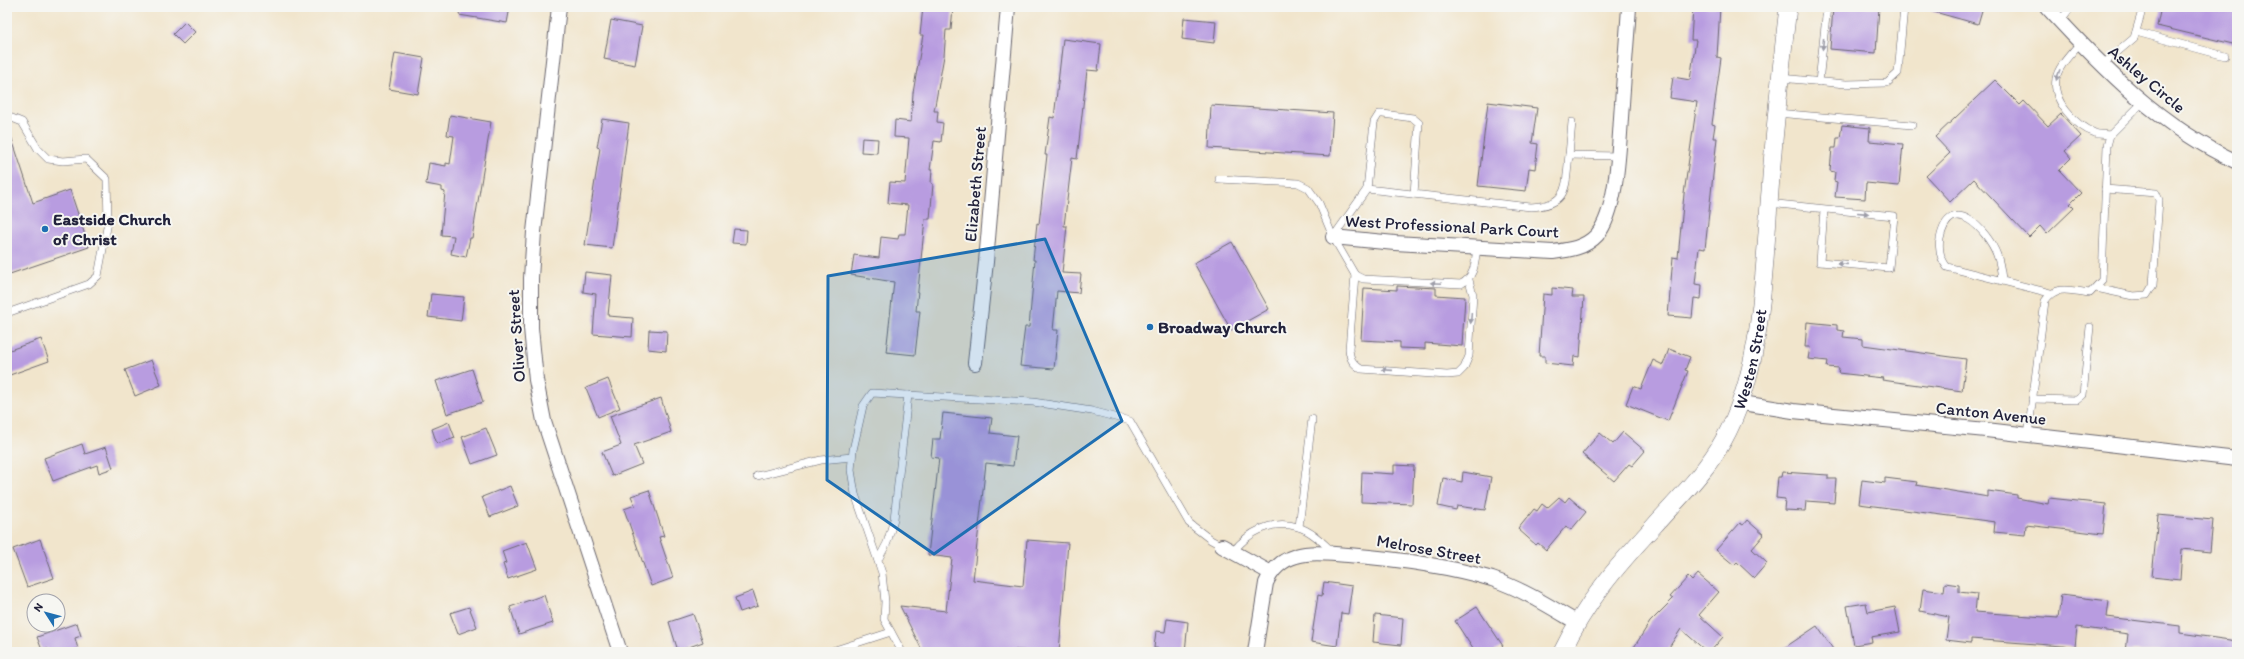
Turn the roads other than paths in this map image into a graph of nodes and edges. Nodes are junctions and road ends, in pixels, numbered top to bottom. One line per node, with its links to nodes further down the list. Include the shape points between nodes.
1 (559, 7): 57 (street, Oliver Street, via 534,232 531,328 536,380 544,421)
2 (1008, 7): 41 (street, Elizabeth Street)
3 (1630, 7): 24 (street, West Professional Park Court)
4 (1788, 7): 15 (street, Westen Street)
5 (1827, 7): 16 (lane, one-way to 16)
6 (1904, 7): 16 (lane, via 1898,73 1887,84)
7 (2047, 7): 10 (street, Ashley Circle)
8 (2071, 7): 10 (lane)
9 (2143, 7): 11 (lane)
10 (2060, 21): 12 (street, Ashley Circle)
11 (2136, 32): 13 (lane); 14 (lane, via 2134,38)
12 (2080, 43): 14 (street, Ashley Circle); 22 (lane, one-way to 22, via 2059,70 2056,79 2060,104 2080,124 2095,134)
13 (2225, 56)
14 (2102, 66): 17 (street, Ashley Circle)
15 (1780, 78): 16 (lane); 18 (street, Westen Street)
16 (1819, 82)
17 (2142, 103): 22 (lane); 25 (street, Ashley Circle, via 2185,133)
18 (1777, 113): 21 (lane); 30 (street, Westen Street)
19 (7, 116): 39 (lane, via 22,122 38,149 48,159 86,159 107,179 108,222 98,276 89,284)
20 (1572, 122): 23 (lane)
21 (1912, 126)
22 (2110, 135): 27 (lane)
23 (1569, 155): 24 (lane); 29 (lane, via 1563,192 1560,199 1549,205 1531,207)
24 (1618, 156): 33 (street, West Professional Park Court, via 1612,201 1606,219 1598,234 1585,244 1570,250 1553,252)
25 (2237, 162)
26 (1219, 179): 32 (lane, via 1298,183 1308,188 1319,203)
27 (2105, 189): 37 (lane, via 2102,280); 37 (lane, via 2156,193 2159,200 2153,285 2147,295 2133,296)
28 (1367, 190): 29 (lane); 29 (lane, via 1374,122 1379,114 1383,114 1413,118 1419,123); 32 (lane)
29 (1414, 194)
30 (1769, 203): 31 (lane); 44 (street, Westen Street, via 1750,377)
31 (1824, 210): 31 (lane, one-way to 31, via 1894,216 1889,268 1820,262)
32 (1333, 237): 33 (street, West Professional Park Court); 34 (lane)
33 (1477, 248): 36 (lane, via 1474,271)
34 (1355, 275): 36 (lane, one-way to 34, via 1461,284 1363,279); 36 (lane, one-way to 34, via 1473,295 1469,356 1458,374 1448,375 1361,369 1350,360)
35 (2002, 279): 35 (lane, via 1947,267 1941,259 1939,246 1942,229 1949,220 1957,216 1965,217 1982,230 1997,254); 38 (lane)
36 (1469, 280)
37 (2096, 288): 38 (lane, via 2090,293 2055,290)
38 (2050, 293): 43 (lane, via 2045,301)
39 (7, 313)
40 (2090, 327): 43 (lane, via 2083,395 2077,400)
41 (975, 363)
42 (908, 394): 47 (lane, via 872,393 868,396 863,406); 51 (lane, via 1034,402 1092,410 1130,421 1189,523); 53 (lane, via 894,519 887,543)
43 (2032, 399): 46 (lane)
44 (1742, 403): 46 (street, Canton Avenue, via 1793,411); 55 (street, Westen Street, via 1724,441 1709,464 1605,581)
45 (1312, 419): 50 (lane)
46 (2028, 435): 48 (street, Canton Avenue)
47 (852, 457): 49 (lane, via 821,460); 53 (lane, via 851,470 855,494)
48 (2237, 458)
49 (757, 476)
50 (1299, 527): 51 (lane, via 1278,524 1257,530); 52 (lane)
51 (1227, 549): 54 (street)
52 (1335, 554): 54 (street, Melrose Street, via 1297,555 1280,563); 55 (street, Melrose Street, via 1391,558 1434,565 1493,580 1524,592)
53 (878, 560): 56 (lane, via 886,602 884,619)
54 (1271, 573): 60 (street, Melrose Street, via 1263,591)
55 (1576, 622): 61 (street, Westen Street)
56 (891, 632): 58 (lane); 59 (lane)
57 (620, 652)
58 (829, 652)
59 (902, 652)
60 (1255, 652)
61 (1562, 652)

